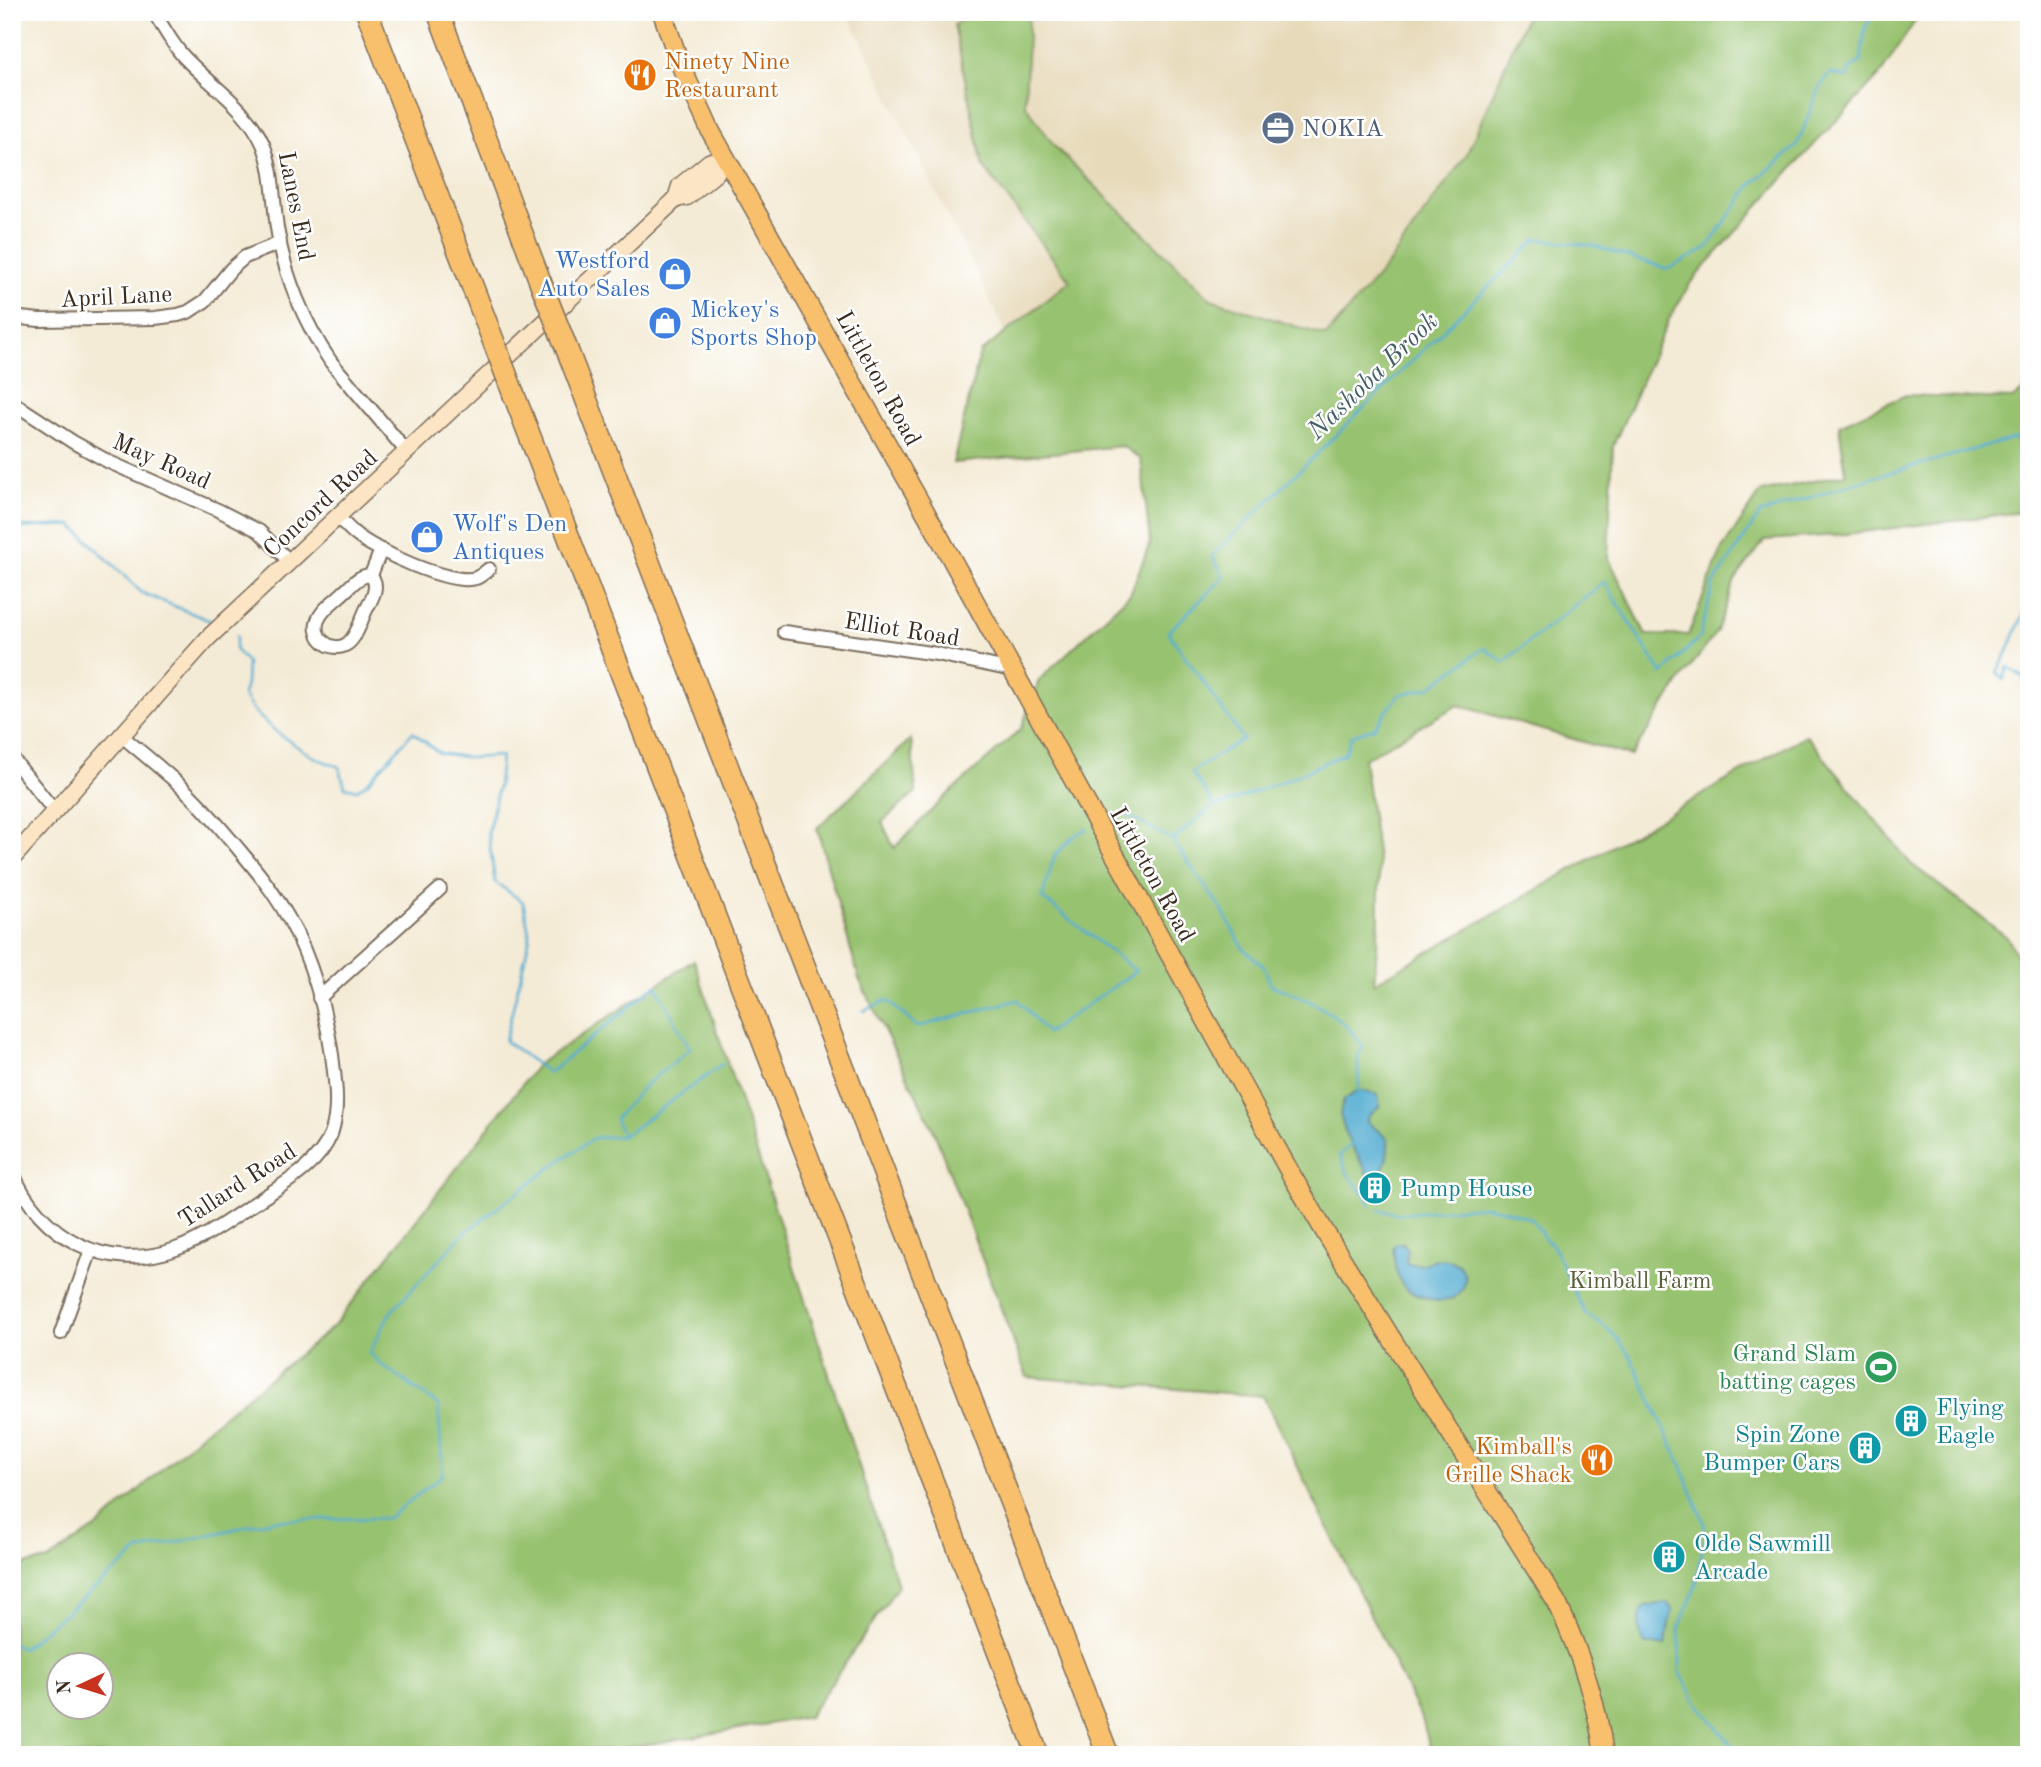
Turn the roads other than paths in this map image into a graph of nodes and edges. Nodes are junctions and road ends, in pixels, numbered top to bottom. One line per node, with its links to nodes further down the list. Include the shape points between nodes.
1 (154, 12): 6 (street, Lanes End, via 182,54 239,107 256,130 271,169)
2 (367, 12): 26 (highway, bridge)
3 (438, 12): 27 (highway, bridge)
4 (662, 12): 5 (main road, Littleton Road, via 689,83)
5 (725, 156): 9 (main road, Concord Road, via 709,162 681,186 676,199); 16 (main road, Littleton Road)
6 (280, 243): 7 (street, April Lane, via 244,257 205,301 188,312 155,318); 9 (street, Lanes End, via 298,299 322,349)
7 (12, 317)
8 (12, 402): 12 (street, May Road, via 109,462 259,531)
9 (407, 452): 10 (main road, Concord Road)
10 (338, 517): 11 (street); 12 (main road, Concord Road)
11 (381, 550): 13 (street, via 456,578 474,579); 14 (street)
12 (290, 562): 17 (main road, Concord Road, via 208,638)
13 (489, 569)
14 (371, 575): 14 (street, via 376,589 354,636 342,646 326,644 317,631 320,616 357,580)
15 (784, 632): 16 (street, Elliot Road)
16 (1013, 670): 28 (main road, Littleton Road, via 1309,1205 1557,1603 1590,1683)
17 (122, 736): 19 (main road, Concord Road); 22 (street, Tallard Road, via 200,804 265,882 289,919)
18 (12, 758): 19 (street)
19 (55, 812): 20 (main road, Concord Road)
20 (12, 859)
21 (440, 889): 22 (street)
22 (319, 998): 24 (street, Tallard Road, via 330,1038 335,1113 330,1135 312,1162 206,1235 176,1249 134,1256)
23 (12, 1171): 24 (street, Tallard Road, via 24,1197 43,1219)
24 (91, 1250): 25 (street)
25 (61, 1333)
26 (1038, 1755)
27 (1108, 1755)
28 (1604, 1755)

